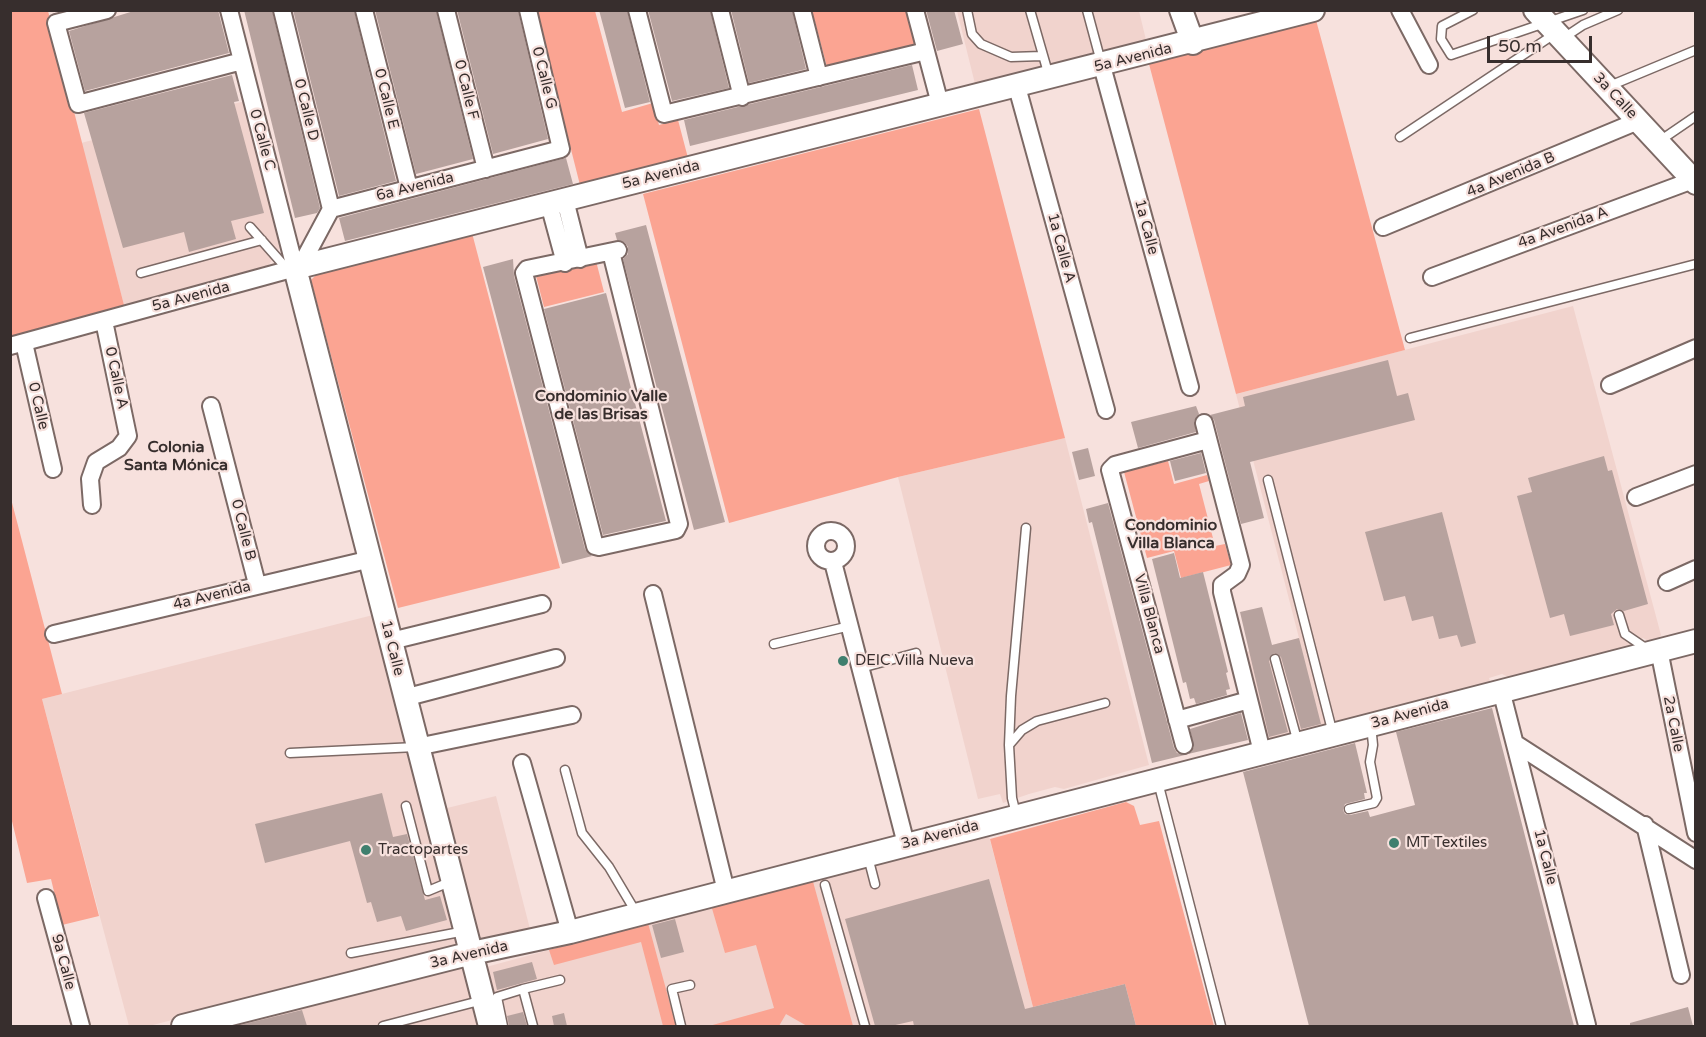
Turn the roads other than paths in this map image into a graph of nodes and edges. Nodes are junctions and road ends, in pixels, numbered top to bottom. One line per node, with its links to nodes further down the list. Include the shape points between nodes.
1 (107, 10): 20 (street)
2 (229, 10): 26 (street, 0 Calle C)
3 (282, 10): 44 (street, 0 Calle D)
4 (364, 10): 42 (street, 0 Calle E)
5 (446, 10): 40 (street, 0 Calle F)
6 (528, 10): 39 (street, 0 Calle G)
7 (637, 10): 33 (street, via 664,114)
8 (720, 10): 33 (street)
9 (802, 10): 29 (street)
10 (915, 10): 24 (street)
11 (967, 10): 25 (lane, via 972,34 981,44 1011,57)
12 (1030, 10): 25 (lane)
13 (1087, 10): 28 (lane)
14 (1181, 10): 22 (street)
15 (1313, 10): 22 (street, 5a Avenida)
16 (1400, 10): 27 (street)
17 (1473, 10): 21 (lane, via 1442,26 1442,39 1451,55)
18 (1583, 10): 21 (lane)
19 (1618, 10): 21 (lane, via 1583,25)
20 (60, 17): 26 (street, via 78,104)
21 (1548, 22): 32 (street, 3a Calle); 37 (lane)
22 (1192, 43): 28 (street, 5a Avenida)
23 (1695, 50): 32 (lane)
24 (926, 51): 29 (street); 34 (street)
25 (1042, 56): 30 (lane)
26 (242, 60): 50 (street, 0 Calle C)
27 (1430, 65)
28 (1102, 66): 30 (street, 5a Avenida); 58 (street, 1a Calle)
29 (819, 77): 33 (street)
30 (1050, 79): 31 (street, 5a Avenida)
31 (1017, 87): 34 (street, 5a Avenida); 60 (street, 1a Calle A)
32 (1607, 87): 36 (street, 3a Calle)
33 (742, 97)
34 (940, 104): 43 (street, 5a Avenida)
35 (1695, 116): 38 (lane)
36 (1638, 121): 38 (street, 3a Calle); 46 (street, 4a Avenida B)
37 (1400, 137)
38 (1658, 142): 41 (street, 3a Calle)
39 (561, 146): 40 (street, 6a Avenida)
40 (486, 169): 42 (street, 6a Avenida)
41 (1687, 183): 52 (street, 4a Avenida A)
42 (409, 188): 44 (street, 6a Avenida)
43 (557, 202): 48 (street); 50 (street, 5a Avenida)
44 (330, 209): 50 (street)
45 (250, 227): 47 (lane)
46 (1383, 227)
47 (262, 240): 50 (lane); 51 (lane)
48 (572, 261): 48 (street, via 527,269 524,273 596,546 676,530 679,524 614,251)
49 (1695, 264): 54 (lane)
50 (295, 269): 53 (street, 5a Avenida); 69 (street, 1a Calle)
51 (141, 273)
52 (1434, 280)
53 (104, 321): 55 (street, 5a Avenida); 67 (street, 0 Calle A, via 128,436 125,443 101,458 93,469)
54 (1410, 338)
55 (17, 344): 63 (street, 0 Calle)
56 (1695, 348): 57 (street)
57 (1610, 385)
58 (1190, 387)
59 (211, 406): 73 (street, 0 Calle B)
60 (1106, 410)
61 (1204, 423): 62 (street)
62 (1208, 440): 89 (street, via 1241,565 1221,588); 92 (street, Villa Blanca, via 1115,465 1110,470)
63 (53, 469)
64 (1695, 474): 66 (street)
65 (1268, 480): 94 (lane)
66 (1636, 497)
67 (92, 505)
68 (1026, 528): 97 (lane)
69 (370, 559): 73 (street, 4a Avenida); 79 (street, 1a Calle)
70 (833, 562): 77 (street)
71 (1695, 569): 72 (street)
72 (1667, 582)
73 (257, 585): 78 (street, 4a Avenida)
74 (652, 594): 116 (street)
75 (542, 604): 79 (street)
76 (1619, 615): 82 (lane, via 1624,634)
77 (850, 626): 81 (lane); 86 (street)
78 (54, 634)
79 (391, 641): 88 (street, 1a Calle)
80 (1695, 641): 82 (street, 3a Avenida)
81 (774, 644)
82 (1655, 651): 87 (street, 3a Avenida); 109 (street, 2a Calle)
83 (916, 653): 86 (lane)
84 (556, 658): 88 (street)
85 (1275, 659): 95 (lane)
86 (861, 668): 110 (street)
87 (1501, 690): 93 (street, 3a Avenida); 96 (street, 1a Calle)
88 (404, 698): 99 (street, 1a Calle)
89 (1249, 700): 92 (street); 100 (street)
90 (1105, 703): 97 (lane, via 1037,721)
91 (572, 715): 99 (street)
92 (1177, 720): 98 (street, Villa Blanca)
93 (1371, 725): 94 (street, 3a Avenida); 106 (lane, via 1370,762 1377,798 1374,803)
94 (1333, 734): 95 (street, 3a Avenida)
95 (1298, 743): 100 (street, 3a Avenida)
96 (1516, 744): 108 (street); 128 (street, 1a Calle)
97 (1010, 745): 107 (lane, via 1012,798)
98 (1184, 745)
99 (417, 747): 101 (lane); 113 (street, 1a Calle)
100 (1262, 752): 104 (street, 3a Avenida)
101 (290, 753)
102 (522, 763): 120 (street)
103 (565, 770): 118 (lane, via 582,833 609,867)
104 (1157, 779): 107 (street, 3a Avenida); 137 (lane)
105 (406, 806): 113 (lane, via 428,891)
106 (1349, 809)
107 (1017, 816): 110 (street, 3a Avenida)
108 (1646, 825): 112 (street); 123 (street)
109 (1695, 833)
110 (906, 844): 111 (street, 3a Avenida)
111 (867, 853): 114 (lane); 116 (street, 3a Avenida)
112 (1695, 860)
113 (452, 880): 119 (street, 1a Calle)
114 (875, 884)
115 (825, 885): 136 (lane)
116 (726, 891): 118 (street, 3a Avenida)
117 (46, 898): 129 (street, 9a Calle)
118 (638, 915): 120 (street, 3a Avenida)
119 (466, 931): 121 (lane); 122 (street, 1a Calle)
120 (570, 932): 122 (street, 3a Avenida)
121 (351, 953)
122 (472, 953): 127 (street, 1a Calle); 130 (street, 3a Avenida)
123 (1681, 975)
124 (560, 980): 126 (lane)
125 (690, 985): 135 (lane, via 672,989)
126 (523, 989): 133 (lane, via 497,998); 134 (lane)
127 (483, 1000): 131 (lane); 132 (street, 1a Calle)
128 (1587, 1025)
129 (81, 1026)
130 (183, 1026)
131 (384, 1026)
132 (490, 1026)
133 (503, 1026)
134 (534, 1026)
135 (681, 1026)
136 (865, 1026)
137 (1221, 1026)

